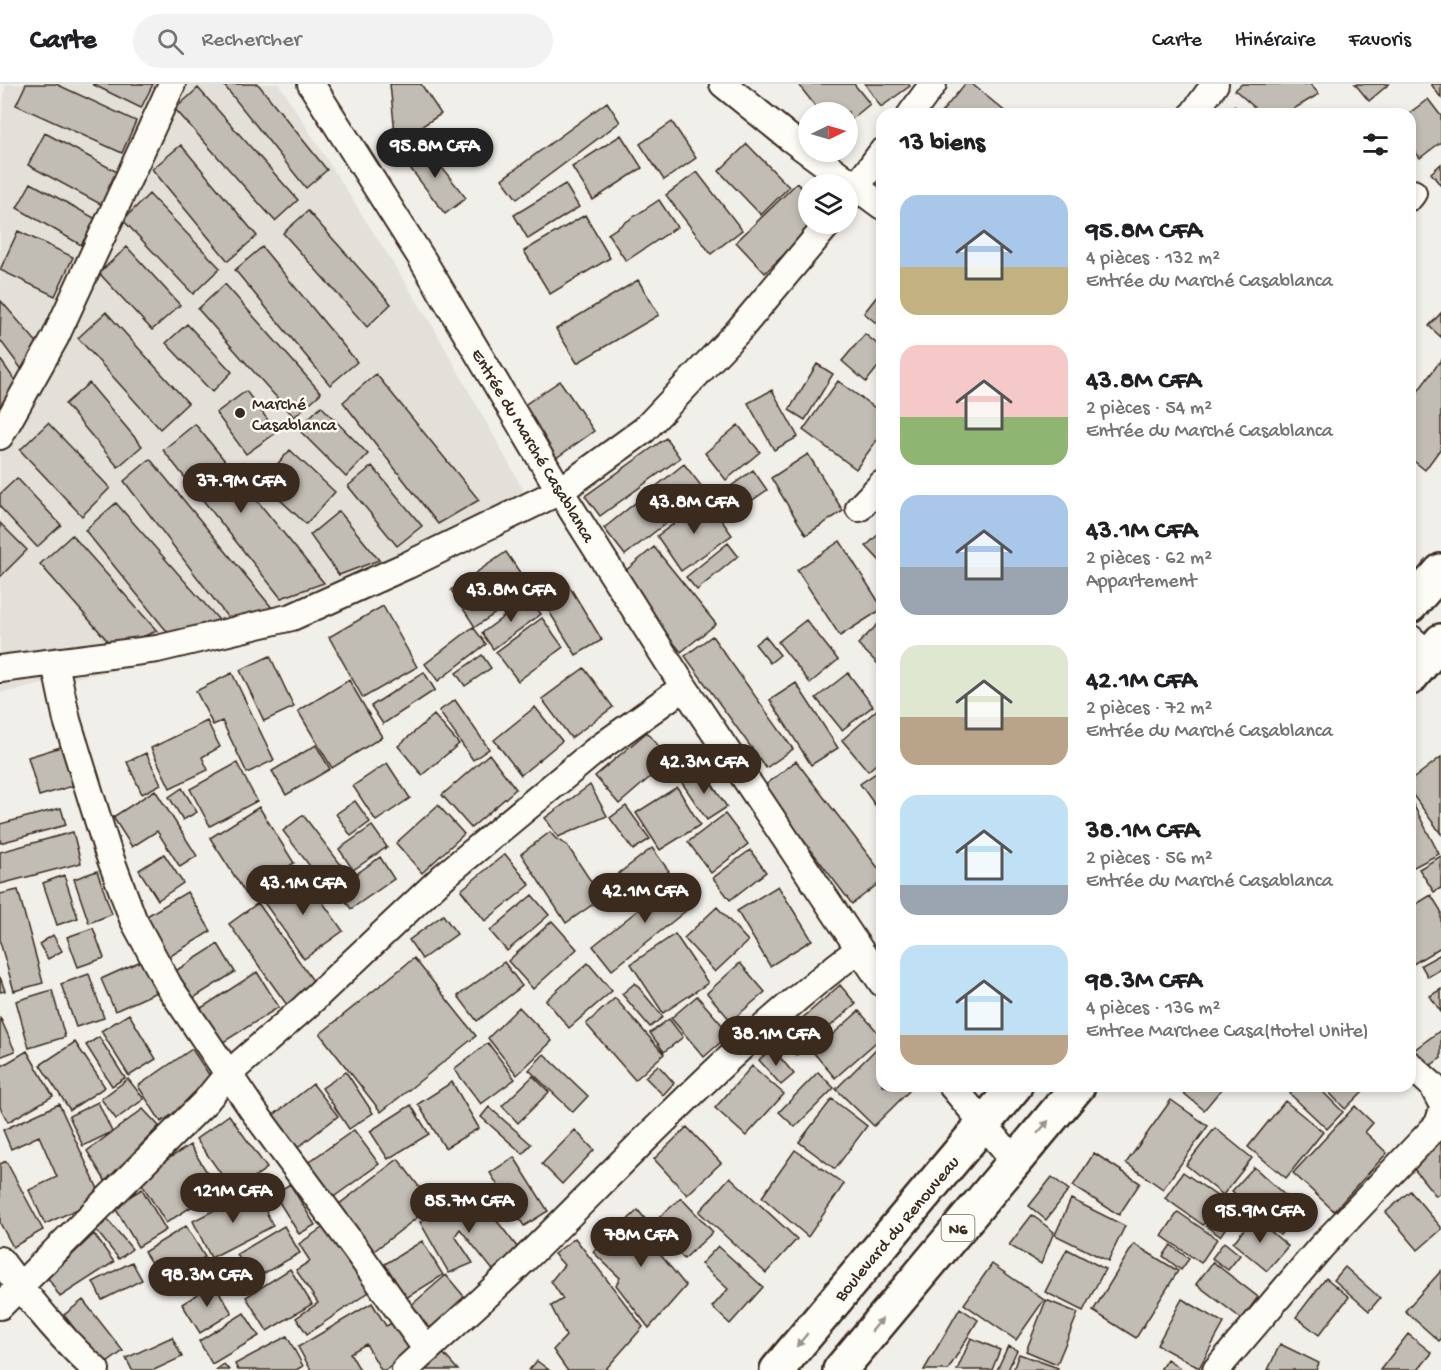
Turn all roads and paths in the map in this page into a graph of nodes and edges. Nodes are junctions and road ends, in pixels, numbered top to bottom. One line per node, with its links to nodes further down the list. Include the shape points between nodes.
1 (172, 84): 14 (street, via 55,338)
2 (311, 84): 16 (street, Entrée du Marché Casablanca, via 422,259)
3 (723, 84): 9 (street)
4 (933, 84): 6 (street)
5 (1215, 84): 7 (street)
6 (915, 108)
7 (1197, 108)
8 (876, 160): 10 (street)
9 (831, 174)
10 (858, 184)
11 (858, 195): 12 (street)
12 (876, 203)
13 (820, 234): 16 (street, via 740,329 644,430)
14 (0, 436)
15 (876, 490): 17 (street)
16 (560, 491): 20 (street, via 292,617 157,649); 22 (street, Entrée du Marché Casablanca)
17 (859, 508)
18 (1441, 571): 19 (highway)
19 (1416, 599)
20 (55, 663): 21 (street); 26 (street, via 67,720 133,919 168,986)
21 (0, 669)
22 (684, 687): 23 (street, Entrée du Marché Casablanca); 26 (street, via 595,751 444,876)
23 (858, 950): 24 (street, Entrée du Marché Casablanca); 37 (street, via 808,987 666,1116)
24 (876, 975)
25 (1416, 1070): 27 (street)
26 (227, 1075): 35 (street, via 206,1101); 37 (street)
27 (1438, 1088)
28 (957, 1092): 32 (street)
29 (1010, 1092): 32 (highway, Boulevard du Renouveau / N6)
30 (1073, 1092): 33 (highway, N6, one-way to 30)
31 (1441, 1115): 42 (street, via 1438,1124 1321,1247)
32 (984, 1124): 33 (street); 40 (highway, Boulevard du Renouveau / N6, one-way to 40)
33 (1014, 1160): 41 (highway, N6, one-way to 33)
34 (0, 1260): 35 (street)
35 (20, 1287): 36 (street); 38 (street)
36 (0, 1306)
37 (427, 1350): 39 (street)
38 (96, 1370)
39 (405, 1370)
40 (777, 1370)
41 (840, 1370)
42 (1216, 1370)

